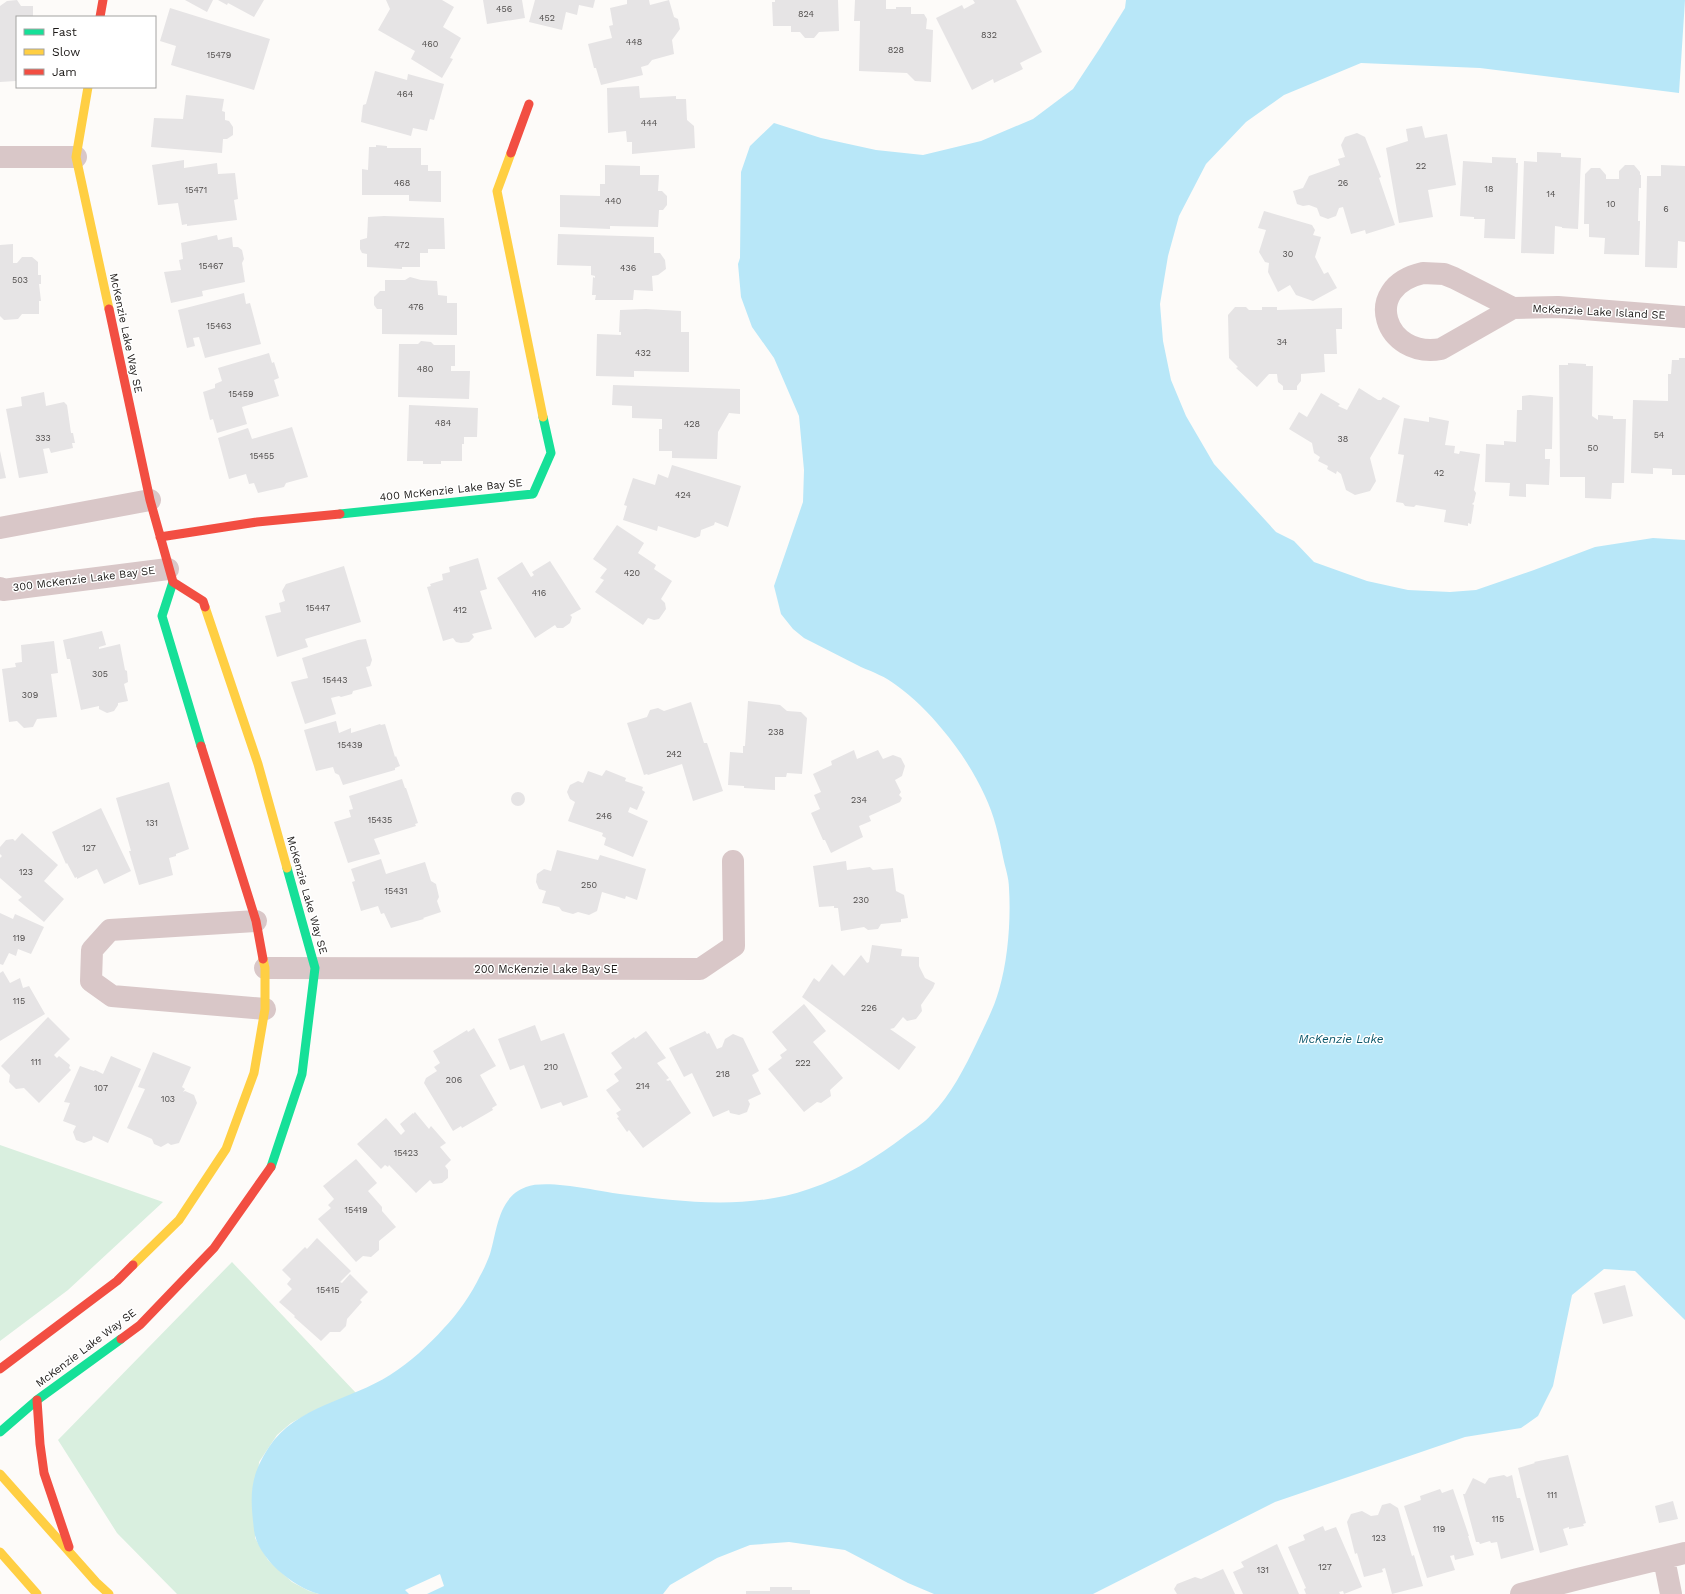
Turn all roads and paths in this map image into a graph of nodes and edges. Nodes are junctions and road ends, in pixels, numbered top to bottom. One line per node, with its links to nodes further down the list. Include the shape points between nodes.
1 (103, 0): 2 (street)
2 (100, 16)
3 (88, 88): 6 (street, McKenzie Lake Way SE)
4 (529, 104): 11 (street, 400 McKenzie Lake Bay SE, via 497,191 551,453 533,494 257,522)
5 (0, 157): 6 (street)
6 (76, 157): 9 (street, McKenzie Lake Way SE)
7 (1513, 308): 7 (street, McKenzie Lake Island SE, via 1454,278 1444,274 1423,272 1411,275 1396,285 1391,291 1386,311 1390,329 1399,339 1414,347 1432,351 1451,345); 8 (street, McKenzie Lake Island SE, via 1558,308)
8 (1685, 317)
9 (150, 500): 10 (street); 11 (street, McKenzie Lake Way SE)
10 (0, 528)
11 (160, 537): 12 (street, McKenzie Lake Way SE)
12 (171, 575): 13 (street, 300 McKenzie Lake Bay SE, via 3,590); 15 (street, via 162,616); 17 (street, McKenzie Lake Way SE, via 203,601 258,764)
13 (0, 588)
14 (733, 861): 17 (street, 200 McKenzie Lake Bay SE, via 734,946 700,969)
15 (256, 921): 16 (street); 18 (street, via 110,930 92,950 91,982 112,996)
16 (265, 968): 17 (street, 200 McKenzie Lake Bay SE); 18 (street)
17 (315, 968): 20 (street, McKenzie Lake Way SE, via 302,1074 272,1166 214,1248 140,1325)
18 (265, 1009): 19 (street, via 254,1073 226,1148 179,1220 117,1281)
19 (0, 1369)
20 (37, 1400): 21 (street, McKenzie Lake Way SE); 25 (street, via 44,1473)
21 (0, 1432)
22 (0, 1474): 25 (street)
23 (0, 1552): 27 (street)
24 (1685, 1553): 26 (street)
25 (72, 1555): 28 (street)
26 (1664, 1559): 29 (street); 30 (street)
27 (38, 1594)
28 (109, 1594)
29 (1521, 1594)
30 (1671, 1594)

